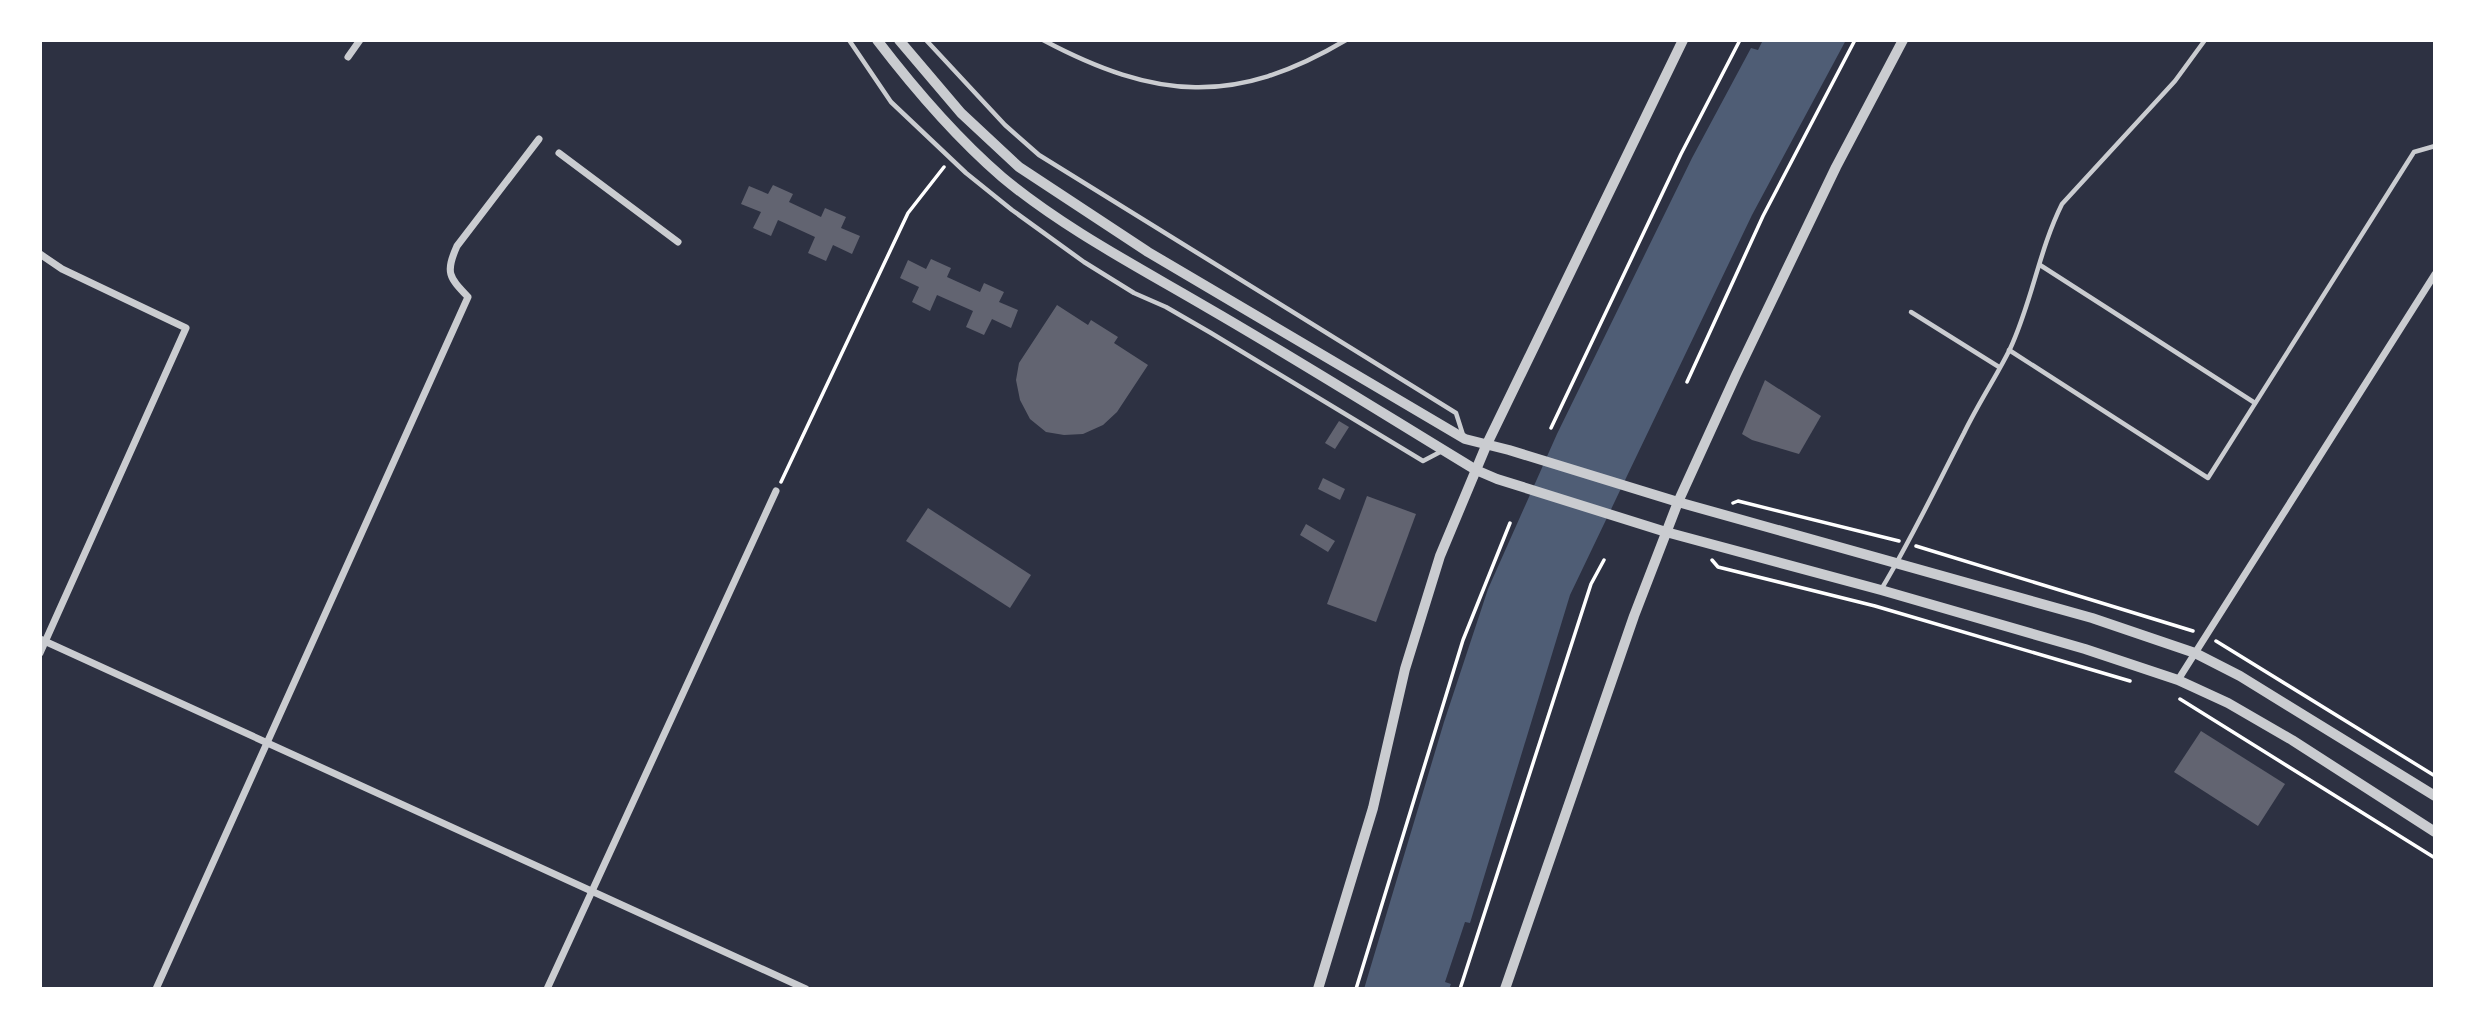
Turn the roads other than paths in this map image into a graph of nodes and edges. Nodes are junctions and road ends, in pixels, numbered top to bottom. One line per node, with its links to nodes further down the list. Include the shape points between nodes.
1 (360, 40): 11 (street)
2 (849, 40): 25 (lane, via 891,102 1012,210 1084,262 1423,461)
3 (877, 40): 25 (street, via 907,79 1002,177 1137,268)
4 (899, 40): 23 (street, via 961,113 1020,167 1148,252)
5 (926, 40): 23 (lane, via 1039,155 1456,413)
6 (1043, 40): 7 (lane, via 1110,71 1164,86 1217,88 1271,77)
7 (1346, 40)
8 (1683, 40): 24 (street)
9 (1903, 40): 28 (street, via 1836,167)
10 (2204, 40): 17 (lane, via 2175,81 2062,204)
11 (348, 57)
12 (539, 139): 36 (street, via 452,256 448,265 452,280 468,297)
13 (2435, 146): 22 (lane, via 2414,152)
14 (559, 153): 15 (street)
15 (678, 242)
16 (40, 254): 32 (street, via 186,328)
17 (2040, 265): 20 (lane); 22 (lane)
18 (2435, 274): 34 (street)
19 (1911, 312): 21 (lane)
20 (2009, 350): 21 (lane); 22 (lane, via 2208,478)
21 (1999, 367): 30 (lane)
22 (2255, 403)
23 (1465, 439): 24 (street)
24 (1486, 446): 26 (street); 28 (street)
25 (1444, 450): 26 (street)
26 (1476, 470): 29 (street); 43 (street, via 1417,626 1373,808)
27 (776, 491): 39 (street)
28 (1678, 502): 29 (street); 30 (street)
29 (1666, 532): 31 (street); 44 (street)
30 (1896, 564): 31 (lane); 34 (street, via 2092,618)
31 (1881, 590): 35 (street)
32 (43, 640): 33 (street); 36 (street)
33 (40, 653)
34 (2194, 653): 35 (street); 37 (street, via 2272,695)
35 (2178, 680): 38 (street, via 2292,740)
36 (267, 742): 39 (street); 40 (street)
37 (2435, 796)
38 (2435, 832)
39 (592, 891): 41 (street); 42 (street)
40 (156, 989)
41 (548, 989)
42 (806, 989)
43 (1318, 989)
44 (1505, 989)

